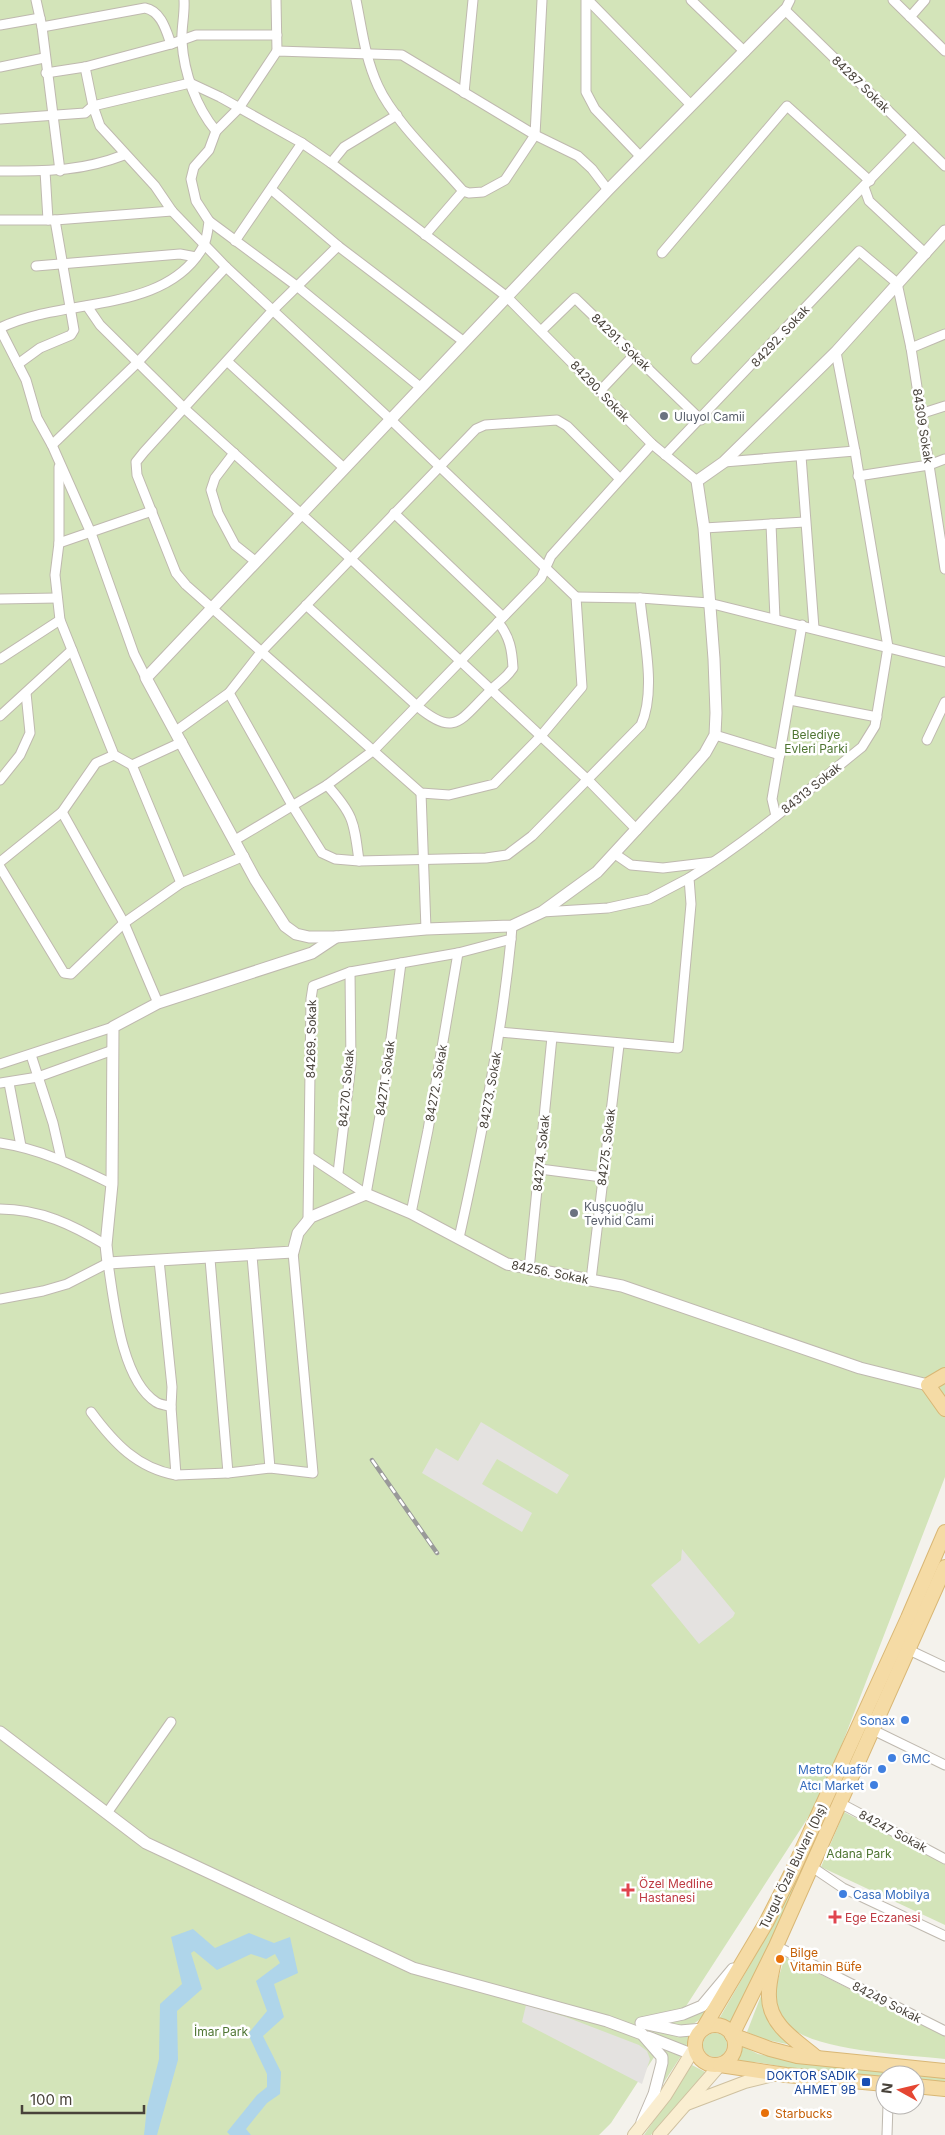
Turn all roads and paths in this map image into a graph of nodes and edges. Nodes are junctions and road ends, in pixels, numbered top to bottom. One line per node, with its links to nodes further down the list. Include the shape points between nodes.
1 (36, 0): 13 (street)
2 (184, 0): 16 (street)
3 (276, 0): 15 (street)
4 (356, 0): 21 (street)
5 (472, 0): 27 (street)
6 (542, 0): 35 (street)
7 (587, 0): 28 (street); 39 (street, via 586,92 595,109)
8 (691, 0): 20 (street)
9 (893, 0): 12 (street)
10 (925, 0): 12 (street)
11 (788, 5): 20 (street); 36 (street, 84287 Sokak)
12 (910, 17): 19 (street)
13 (41, 23): 14 (street); 17 (street, via 144,8 155,12); 22 (street)
14 (0, 25)
15 (277, 35): 16 (street, via 196,35); 18 (street)
16 (181, 41): 17 (street); 26 (street)
17 (171, 44): 24 (street)
18 (277, 51): 21 (street); 30 (street)
19 (945, 51)
20 (745, 52): 28 (street)
21 (367, 55): 27 (street, via 402,55); 31 (street, via 378,86)
22 (44, 58): 23 (street); 25 (street)
23 (1, 65)
24 (85, 67): 25 (street); 29 (street)
25 (46, 73): 32 (street)
26 (190, 83): 29 (street); 30 (street, 84290. Sokak); 34 (street, via 204,117)
27 (464, 93): 35 (street)
28 (690, 104): 39 (street)
29 (93, 106): 32 (street, via 85,113); 38 (street, via 100,126)
30 (239, 108): 34 (street); 37 (street, 84290. Sokak)
31 (397, 115): 40 (street, via 344,147); 48 (street)
32 (53, 116): 33 (street); 43 (street)
33 (0, 118)
34 (216, 131): 52 (street, via 214,141 194,167 191,179 196,200)
35 (535, 135): 47 (street, via 578,156); 48 (street, via 505,180 483,192)
36 (914, 135): 41 (street, 84287 Sokak); 45 (street)
37 (302, 143): 40 (street, 84290. Sokak); 46 (street)
38 (124, 155): 43 (street, via 98,165); 49 (street, via 144,173)
39 (640, 156): 47 (street)
40 (331, 163): 54 (street, 84290. Sokak)
41 (945, 166)
42 (45, 171): 43 (street); 44 (street); 51 (street)
43 (60, 171)
44 (0, 172)
45 (867, 184): 58 (street, via 787,106); 59 (street, via 869,201); 77 (street)
46 (272, 190): 55 (street); 57 (street)
47 (608, 190): 66 (street)
48 (463, 191): 54 (street)
49 (172, 211): 51 (street); 56 (street)
50 (0, 220): 51 (street)
51 (52, 220): 61 (street)
52 (209, 221): 55 (street); 56 (street)
53 (945, 231): 59 (street)
54 (426, 235): 66 (street, 84290. Sokak)
55 (235, 241): 65 (street)
56 (204, 246): 60 (street); 63 (street)
57 (338, 246): 65 (street); 73 (street)
58 (662, 254)
59 (926, 254): 64 (street)
60 (196, 257): 61 (street, via 180,254); 67 (street, via 185,272 166,283)
61 (62, 264): 62 (street); 68 (street)
62 (36, 266)
63 (226, 267): 69 (street); 79 (street)
64 (897, 283): 74 (street, 84309 Sokak); 75 (street); 87 (street, 84292. Sokak, via 859,251)
65 (298, 287): 69 (street); 81 (street)
66 (506, 296): 71 (street, 84290. Sokak); 73 (street)
67 (87, 306): 68 (street); 79 (street, via 100,325)
68 (71, 309): 70 (street, via 19,318); 80 (street, via 75,325 71,335 40,348)
69 (274, 309): 78 (street); 86 (street)
70 (0, 329): 80 (street)
71 (541, 331): 76 (street, 84291. Sokak, via 575,298); 82 (street, 84290. Sokak)
72 (945, 334): 74 (street)
73 (463, 341): 81 (street)
74 (911, 348): 85 (street, 84309 Sokak)
75 (836, 352): 90 (street, 84313 Sokak); 95 (street)
76 (634, 355): 82 (street); 87 (street, 84291. Sokak)
77 (696, 359)
78 (228, 362): 84 (street); 99 (street)
79 (138, 363): 84 (street); 89 (street)
80 (18, 364): 89 (street, via 37,418)
81 (420, 387): 86 (street)
82 (600, 391): 88 (street, 84290. Sokak)
83 (945, 406): 85 (street)
84 (185, 409): 91 (street); 103 (street, via 136,462 137,475)
85 (920, 414): 97 (street, 84309 Sokak)
86 (390, 419): 98 (street); 99 (street)
87 (701, 420): 92 (street, 84292. Sokak)
88 (652, 444): 92 (street, 84290. Sokak); 101 (street)
89 (52, 445): 96 (street)
90 (856, 451): 93 (street); 100 (street, 84313 Sokak)
91 (234, 453): 105 (street); 113 (street, via 215,478 212,490 218,513 234,545)
92 (665, 455): 102 (street, 84290. Sokak)
93 (800, 456): 95 (street); 106 (street)
94 (945, 459): 97 (street)
95 (724, 462): 102 (street)
96 (59, 464): 110 (street); 111 (street)
97 (928, 465): 100 (street); 109 (street, 84309 Sokak)
98 (438, 466): 101 (street, via 480,427 553,419 567,426); 104 (street); 114 (street)
99 (344, 468): 105 (street)
100 (858, 476): 128 (street, 84313 Sokak)
101 (619, 478): 114 (street, via 551,556)
102 (697, 481): 108 (street)
103 (152, 511): 110 (street); 122 (street, via 176,573)
104 (394, 513): 112 (street); 125 (street)
105 (300, 514): 112 (street); 113 (street)
106 (805, 522): 107 (street); 127 (street)
107 (771, 524): 108 (street); 123 (street)
108 (704, 528): 120 (street)
109 (942, 532): 115 (street, 84309 Sokak)
110 (91, 533): 111 (street); 134 (street, via 134,654)
111 (59, 543): 117 (street, via 55,575)
112 (351, 559): 121 (street); 133 (street)
113 (255, 561): 122 (street)
114 (546, 569): 116 (street); 125 (street)
115 (945, 569)
116 (576, 597): 118 (street); 145 (street, via 582,687)
117 (57, 598): 119 (street); 124 (street)
118 (640, 598): 120 (street); 153 (street, via 649,687 646,713 641,724)
119 (0, 599)
120 (709, 603): 123 (street); 144 (street, via 716,713)
121 (306, 605): 130 (street); 140 (street)
122 (210, 608): 130 (street); 134 (street)
123 (776, 619): 126 (street)
124 (60, 620): 129 (street); 131 (street)
125 (501, 620): 133 (street); 135 (street, via 511,645 514,668)
126 (802, 625): 127 (street); 138 (street)
127 (814, 628): 128 (street)
128 (888, 647): 132 (street); 142 (street, 84313 Sokak)
129 (72, 650): 136 (street); 149 (street)
130 (262, 651): 137 (street); 148 (street)
131 (0, 658)
132 (945, 662)
133 (461, 663): 135 (street); 140 (street)
134 (146, 678): 143 (street)
135 (490, 690): 140 (street, via 458,722 443,723); 145 (street)
136 (26, 693): 141 (street); 152 (street, via 30,733 20,755)
137 (229, 693): 143 (street); 156 (street)
138 (790, 700): 142 (street); 150 (street)
139 (945, 702): 146 (street)
140 (417, 706): 148 (street)
141 (0, 716)
142 (877, 717): 158 (street, 84313 Sokak, via 872,734 862,747)
143 (176, 731): 147 (street)
144 (714, 735): 150 (street); 159 (street, via 705,753)
145 (540, 737): 153 (street); 155 (street, via 494,784 449,795)
146 (928, 740)
147 (182, 742): 151 (street); 160 (street)
148 (374, 750): 154 (street); 155 (street)
149 (114, 755): 151 (street); 157 (street, via 96,763)
150 (780, 755): 158 (street, via 772,799)
151 (132, 765): 169 (street)
152 (0, 780)
153 (589, 781): 159 (street); 163 (street, via 532,836 506,855)
154 (327, 785): 156 (street); 164 (street, via 354,821)
155 (421, 793): 163 (street)
156 (292, 805): 160 (street); 164 (street, via 322,853 335,859)
157 (62, 812): 165 (street); 171 (street)
158 (776, 816): 166 (street, 84313 Sokak)
159 (638, 830): 161 (street)
160 (235, 840): 162 (street)
161 (615, 854): 166 (street, via 631,865 663,868); 170 (street, via 597,872)
162 (244, 856): 169 (street); 174 (street, via 285,926 296,934 309,937)
163 (425, 859): 164 (street); 173 (street)
164 (360, 861)
165 (0, 862)
166 (715, 862): 168 (street, 84313 Sokak)
167 (0, 867): 171 (street, via 64,973 70,974)
168 (690, 878): 170 (street, 84313 Sokak, via 649,900 608,908); 183 (street, via 691,904 678,1048)
169 (181, 883): 171 (street)
170 (542, 912): 172 (street)
171 (124, 923): 179 (street)
172 (512, 926): 173 (street); 175 (street)
173 (426, 928): 174 (street)
174 (336, 937): 179 (street, via 312,953)
175 (511, 939): 176 (street, 84269. Sokak); 181 (street, 84273. Sokak)
176 (458, 953): 177 (street, 84269. Sokak); 199 (street, 84272. Sokak)
177 (401, 963): 178 (street, 84269. Sokak); 197 (street, 84271. Sokak, via 383,1099)
178 (350, 972): 191 (street, 84269. Sokak, via 313,986); 194 (street, 84270. Sokak, via 350,1064)
179 (158, 1002): 180 (street)
180 (113, 1026): 184 (street); 185 (street)
181 (500, 1032): 182 (street); 201 (street, 84273. Sokak)
182 (552, 1037): 183 (street); 193 (street, 84274. Sokak)
183 (619, 1044): 195 (street, 84275. Sokak)
184 (113, 1050): 187 (street); 196 (street)
185 (31, 1055): 186 (street); 187 (street)
186 (0, 1064)
187 (38, 1077): 188 (street); 192 (street)
188 (4, 1083): 190 (street)
189 (0, 1143): 190 (street)
190 (21, 1146): 192 (street)
191 (310, 1157): 194 (street); 200 (street, 84269. Sokak)
192 (61, 1158): 196 (street)
193 (540, 1170): 195 (street); 208 (street, 84274. Sokak)
194 (338, 1174): 197 (street)
195 (602, 1178): 209 (street, 84275. Sokak)
196 (112, 1184): 202 (street)
197 (366, 1194): 199 (street, 84256. Sokak); 200 (street, via 335,1205)
198 (0, 1208): 202 (street, via 38,1213 73,1225)
199 (411, 1213): 201 (street, 84256. Sokak)
200 (308, 1220): 203 (street, via 298,1233)
201 (459, 1238): 208 (street, 84256. Sokak, via 507,1264)
202 (106, 1245): 207 (street)
203 (293, 1252): 204 (street); 216 (street, via 313,1472)
204 (252, 1256): 205 (street); 216 (street)
205 (210, 1259): 206 (street); 217 (street)
206 (159, 1260): 207 (street); 213 (street, via 172,1387)
207 (108, 1263): 210 (street, via 67,1284 43,1292); 213 (street, via 129,1364 142,1388 157,1402)
208 (529, 1270): 209 (street, 84256. Sokak)
209 (591, 1280): 212 (street, 84256. Sokak, via 622,1286 860,1368)
210 (0, 1299)
211 (945, 1375): 212 (main road)
212 (928, 1385): 214 (main road)
213 (171, 1407): 218 (street)
214 (945, 1409)
215 (91, 1412): 218 (street, via 110,1438 135,1460 159,1472)
216 (270, 1468): 217 (street)
217 (228, 1473): 218 (street)
218 (176, 1475)
219 (945, 1532): 233 (main road, Turgut Özal Bulvarı (Dış), via 792,1872)
220 (945, 1567): 221 (main road, Turgut Özal Bulvarı (Dış))
221 (909, 1650): 222 (street); 224 (main road, Turgut Özal Bulvarı (Dış))
222 (945, 1667)
223 (171, 1722): 228 (street)
224 (873, 1730): 226 (street); 227 (main road, Turgut Özal Bulvarı (Dış))
225 (0, 1732): 228 (street)
226 (945, 1765)
227 (840, 1803): 229 (street, 84247 Sokak); 230 (main road, Turgut Özal Bulvarı (Dış))
228 (107, 1813): 234 (street, via 146,1843 413,1968)
229 (945, 1859)
230 (812, 1867): 231 (street, via 843,1888); 232 (main road, Turgut Özal Bulvarı (Dış))
231 (945, 1936)
232 (776, 1946): 236 (street, 84249 Sokak); 237 (main road, Turgut Özal Bulvarı (Dış)); 239 (main road, via 769,1997 771,2010 787,2034)
233 (742, 1962): 234 (street, via 734,1967 702,2006); 235 (main road, Turgut Özal Bulvarı (Dış))
234 (641, 2028): 235 (street); 238 (street); 248 (street, via 662,2056 662,2063 654,2094)
235 (704, 2029): 237 (main road, via 720,2026); 238 (main road, via 697,2037)
236 (945, 2031)
237 (732, 2035): 239 (main road, via 770,2049); 240 (main road, via 734,2053)
238 (695, 2053): 240 (main road, via 707,2064); 248 (main road)
239 (817, 2058): 241 (main road)
240 (720, 2065): 242 (main road); 246 (main road)
241 (944, 2070)
242 (777, 2074): 243 (main road); 246 (main road, via 745,2082)
243 (875, 2083)
244 (925, 2087): 245 (main road)
245 (945, 2090)
246 (687, 2104): 249 (main road)
247 (888, 2115): 250 (street)
248 (636, 2132)
249 (659, 2135)
250 (887, 2135)

